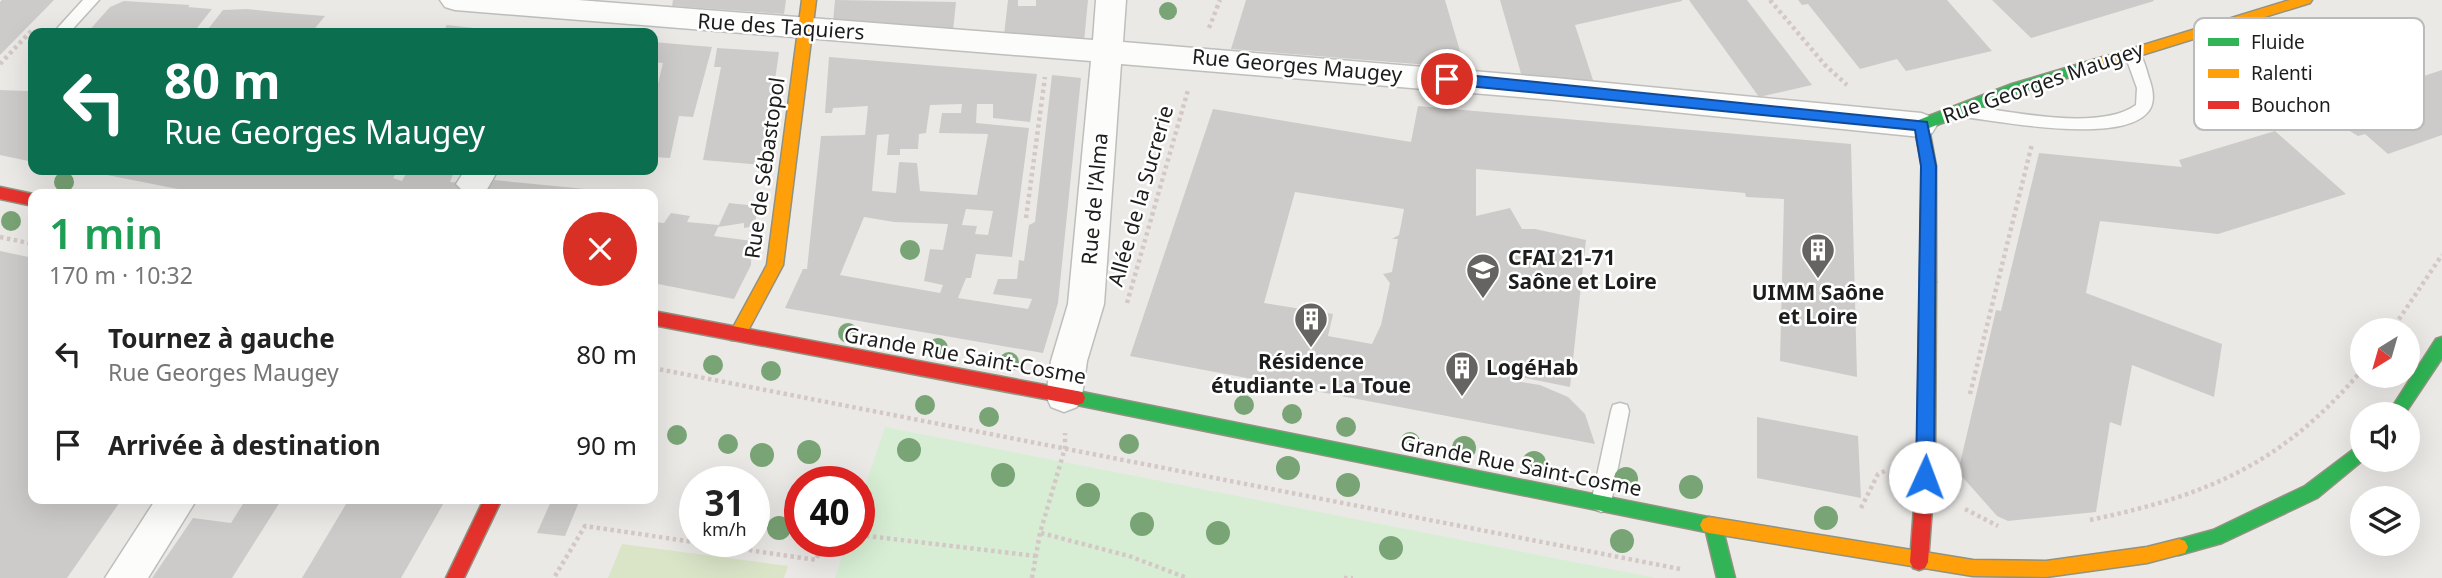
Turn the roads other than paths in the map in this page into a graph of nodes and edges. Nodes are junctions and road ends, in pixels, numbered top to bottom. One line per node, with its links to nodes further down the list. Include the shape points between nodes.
1 (92, 0): 8 (lane)
2 (455, 0): 7 (street, Rue des Taquiers)
3 (809, 0): 9 (main road, Rue de Sébastopol)
4 (1111, 0): 11 (street, Rue de l'Alma)
5 (2305, 0): 6 (main road, Rue Georges Maugey)
6 (2245, 18)
7 (575, 22): 9 (street, Rue des Taquiers)
8 (65, 28)
9 (805, 30): 11 (street, Rue des Taquiers); 18 (main road, Rue de Sébastopol, via 775,265)
10 (2194, 33): 12 (main road, Rue Georges Maugey)
11 (1107, 50): 14 (street, Rue Georges Maugey); 20 (street, Rue de l'Alma, via 1086,304)
12 (2132, 52): 13 (main road, Rue Georges Maugey); 13 (lane, via 2145,93 2143,108 2132,118 2104,123 2039,120)
13 (1960, 110): 14 (main road, Rue Georges Maugey)
14 (1922, 125): 28 (main road, via 1929,166 1925,477)
15 (0, 193): 16 (main road)
16 (28, 199)
17 (658, 319): 18 (main road, Grande Rue Saint-Cosme)
18 (737, 335): 20 (main road, Grande Rue Saint-Cosme)
19 (2442, 344): 21 (main road)
20 (1064, 396): 24 (main road, Grande Rue Saint-Cosme)
21 (2404, 402)
22 (1620, 411): 24 (lane)
23 (2350, 461): 28 (main road, Grande Rue Saint-Cosme, via 2311,492 2267,515 2216,537 2147,555 2046,569)
24 (1601, 503): 27 (main road, Grande Rue Saint-Cosme)
25 (175, 504): 29 (street)
26 (491, 504): 30 (main road)
27 (1713, 526): 28 (main road, Grande Rue Saint-Cosme, via 1847,556); 31 (main road)
28 (1919, 562)
29 (125, 578)
30 (455, 578)
31 (1726, 578)

